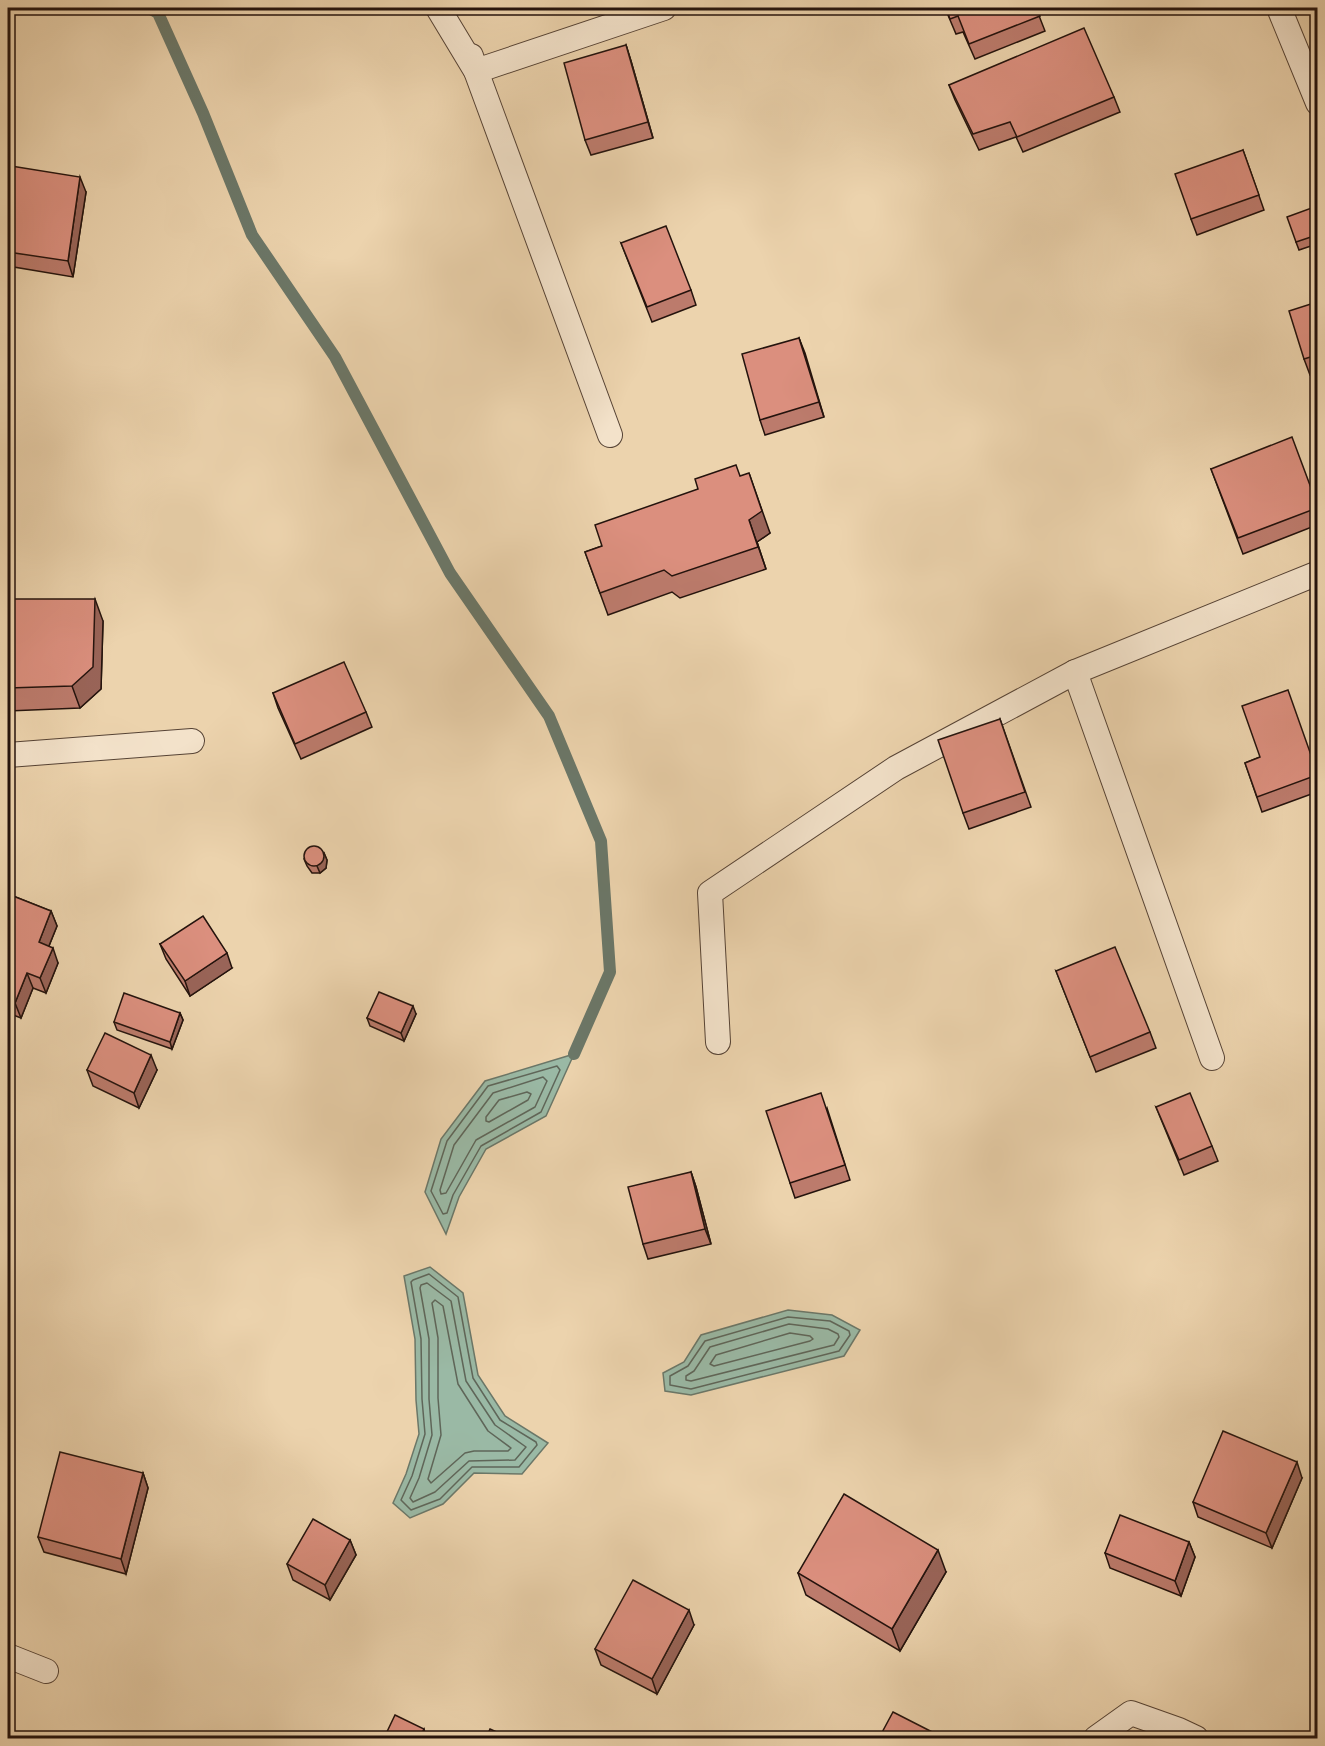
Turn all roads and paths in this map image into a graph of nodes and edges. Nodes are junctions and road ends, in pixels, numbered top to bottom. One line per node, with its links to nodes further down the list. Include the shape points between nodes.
1 (438, 8): 5 (lane)
2 (454, 8): 5 (lane)
3 (664, 8): 5 (lane)
4 (1280, 8): 6 (lane)
5 (476, 70): 7 (lane)
6 (1317, 103)
7 (610, 435)
8 (1317, 573): 9 (lane)
9 (1075, 672): 12 (lane, via 896,768 710,893); 13 (lane)
10 (192, 741): 11 (lane)
11 (8, 755)
12 (718, 1042)
13 (1212, 1058)
14 (8, 1656): 15 (lane)
15 (46, 1671)
16 (1096, 1738): 17 (lane, via 1131,1713)
17 (1196, 1738)

